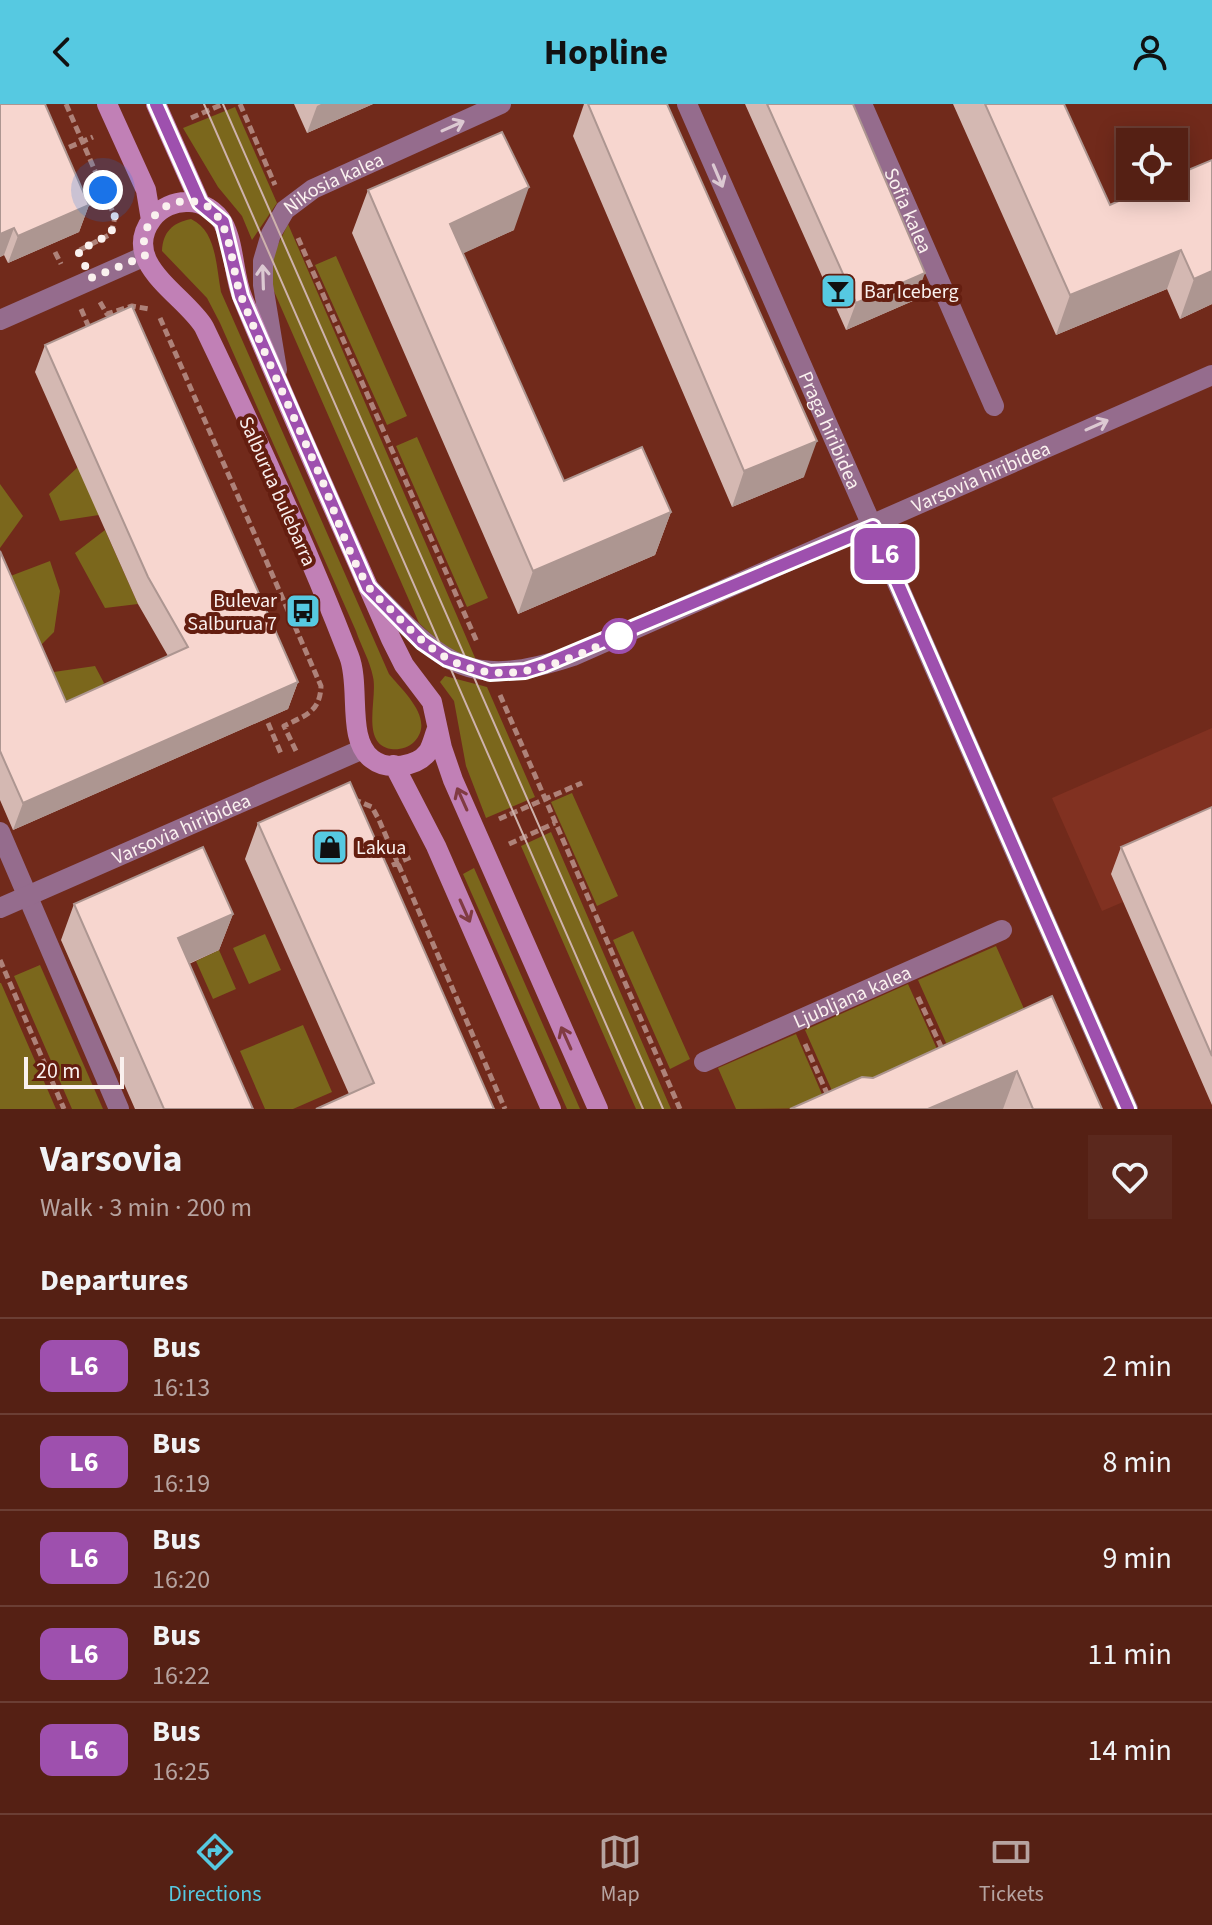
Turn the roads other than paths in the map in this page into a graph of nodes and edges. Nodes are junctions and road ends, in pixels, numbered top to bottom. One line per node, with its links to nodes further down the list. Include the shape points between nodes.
1 (107, 104): 7 (main road, via 146,190)
2 (156, 104): 6 (main road)
3 (501, 104): 11 (street, Nikosia kalea, one-way to 3, via 263,261 285,210 313,189)
4 (687, 104): 13 (street, Praga hiribidea, one-way to 13)
5 (862, 104): 12 (street, Sofia kalea)
6 (200, 203): 7 (main road, via 162,208); 11 (main road, via 223,222 241,296)
7 (151, 220): 8 (main road, via 143,237)
8 (145, 256): 9 (street); 16 (main road, Salburua bulebarra, via 152,272 183,298 204,327 306,553 351,660)
9 (0, 320)
10 (1212, 375): 13 (street, Varsovia hiribidea, one-way to 10)
11 (279, 382): 14 (main road)
12 (994, 406)
13 (873, 527): 14 (street, Varsovia hiribidea, via 573,656 525,671 490,673 447,659 422,642); 26 (street, Praga hiribidea)
14 (368, 587): 15 (main road, via 404,665 432,702)
15 (437, 729): 17 (main road, via 428,752); 25 (main road, one-way to 15, via 453,780)
16 (363, 749): 17 (main road, via 372,759); 19 (street, Varsovia hiribidea)
17 (394, 765): 24 (main road, one-way to 24, via 442,859)
18 (0, 832): 19 (street)
19 (27, 896): 20 (street, Varsovia hiribidea); 23 (street)
20 (0, 908)
21 (1002, 930): 22 (street, Ljubljana kalea)
22 (704, 1062)
23 (119, 1109)
24 (551, 1109)
25 (598, 1109)
26 (1128, 1109)

